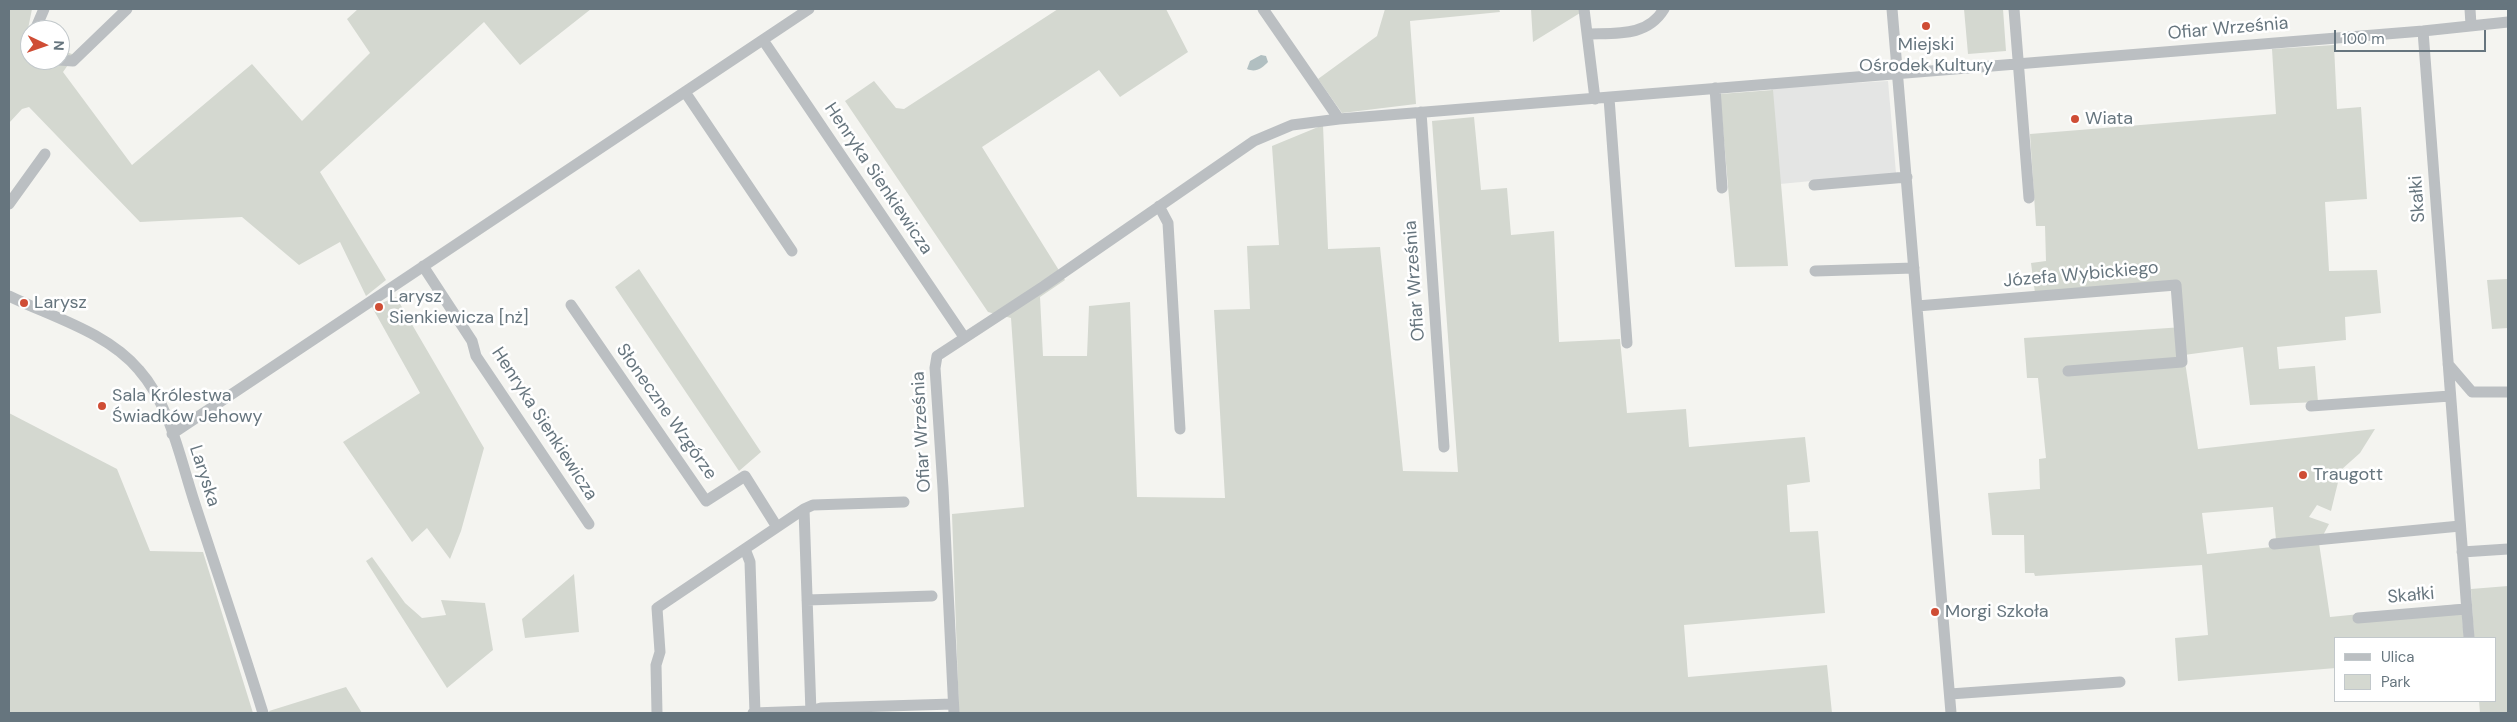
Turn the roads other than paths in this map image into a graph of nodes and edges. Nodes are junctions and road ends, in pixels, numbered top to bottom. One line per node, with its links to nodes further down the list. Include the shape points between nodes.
1 (127, 9): 14 (street)
2 (809, 9): 13 (street)
3 (1263, 9): 22 (street)
4 (1584, 9): 12 (street)
5 (1664, 9): 12 (street, via 1657,21 1642,29)
6 (1892, 9): 16 (street)
7 (2014, 9): 15 (street)
8 (2470, 9): 10 (street)
9 (2508, 22): 10 (street, Ofiar Września)
10 (2471, 25): 11 (street, Ofiar Września)
11 (2423, 31): 15 (street, Ofiar Września); 39 (street, Skałki)
12 (1588, 34): 20 (street)
13 (763, 40): 18 (street); 37 (street, Henryka Sienkiewicza)
14 (70, 61)
15 (2018, 64): 16 (street, Ofiar Września); 27 (street)
16 (1898, 73): 17 (street, Ofiar Września); 24 (street)
17 (1715, 88): 19 (street, Ofiar Września); 26 (street)
18 (684, 92): 30 (street); 31 (street)
19 (1609, 98): 20 (street, Ofiar Września); 38 (street)
20 (1595, 99): 21 (street, Ofiar Września)
21 (1421, 112): 22 (street, Ofiar Września); 46 (street, Ofiar Września)
22 (1338, 119): 29 (street, Ofiar Września, via 1292,125 1254,141)
23 (45, 154): 28 (street)
24 (1907, 177): 25 (street); 32 (street)
25 (1814, 185)
26 (1722, 188)
27 (2029, 198)
28 (9, 204)
29 (1159, 206): 37 (street, Ofiar Września); 44 (street, via 1168,222)
30 (792, 251)
31 (423, 266): 45 (street); 49 (street, Henryka Sienkiewicza, via 472,341 476,356)
32 (1914, 268): 33 (street); 36 (street)
33 (1815, 271)
34 (9, 296): 45 (street, Laryska, via 117,349 148,381)
35 (571, 305): 51 (street, Słoneczne Wzgórze, via 706,501 745,476)
36 (1917, 306): 40 (street, Józefa Wybickiego, via 2176,285 2182,362); 62 (street)
37 (964, 337): 63 (street, Ofiar Września, via 937,356 934,368)
38 (1627, 343)
39 (2448, 364): 41 (street, via 2472,392); 42 (street, Skałki)
40 (2068, 371)
41 (2508, 392)
42 (2450, 396): 43 (street); 50 (street, Skałki)
43 (2311, 406)
44 (1180, 429)
45 (172, 434): 65 (street, Laryska)
46 (1444, 447)
47 (904, 502): 48 (street, via 813,505)
48 (804, 509): 51 (street); 57 (street)
49 (589, 524)
50 (2460, 526): 52 (street); 55 (street, Skałki)
51 (777, 527): 53 (street)
52 (2274, 544)
53 (745, 549): 66 (street, via 657,608 660,652 656,665); 67 (street, via 750,562)
54 (2508, 549): 55 (street)
55 (2462, 552): 58 (street, Skałki)
56 (932, 596): 57 (street)
57 (807, 600): 64 (street)
58 (2466, 609): 59 (street, Skałki); 60 (street, Skałki)
59 (2358, 618)
60 (2469, 637)
61 (2120, 682): 62 (street)
62 (1950, 694): 68 (street)
63 (953, 709): 64 (street, via 821,708)
64 (811, 712): 67 (street)
65 (263, 713)
66 (656, 713)
67 (754, 713)
68 (1951, 713)

